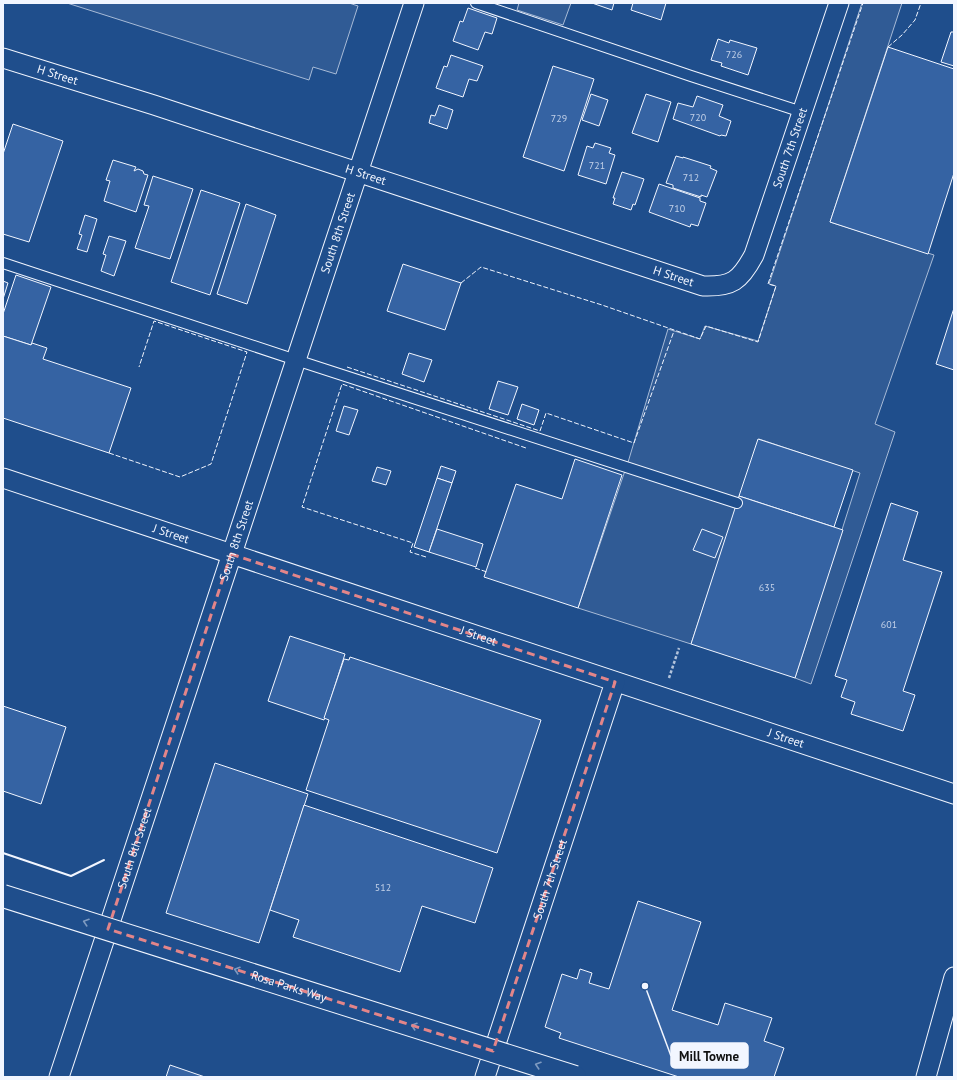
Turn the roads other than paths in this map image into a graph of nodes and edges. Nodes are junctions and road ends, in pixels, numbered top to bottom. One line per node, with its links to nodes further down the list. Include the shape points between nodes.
1 (414, 3): 6 (street, South 8th Street)
2 (476, 3): 5 (lane)
3 (839, 3): 5 (street, South 7th Street)
4 (3, 58): 6 (street, H Street)
5 (802, 112): 8 (street, South 7th Street, via 754,255 748,267)
6 (357, 173): 8 (street, H Street, via 703,286); 9 (street, South 8th Street)
7 (3, 263): 9 (lane)
8 (729, 284)
9 (296, 360): 11 (lane); 12 (street, South 8th Street)
10 (3, 478): 12 (street, J Street)
11 (737, 503)
12 (231, 554): 13 (street, J Street); 17 (street, South 8th Street)
13 (616, 682): 14 (street, J Street); 18 (street, South 7th Street)
14 (954, 794)
15 (3, 896): 19 (highway, Rosa Parks Way, one-way to 15, bridge)
16 (954, 977): 20 (street)
17 (59, 1077)
18 (484, 1077)
19 (575, 1077)
20 (926, 1077)

